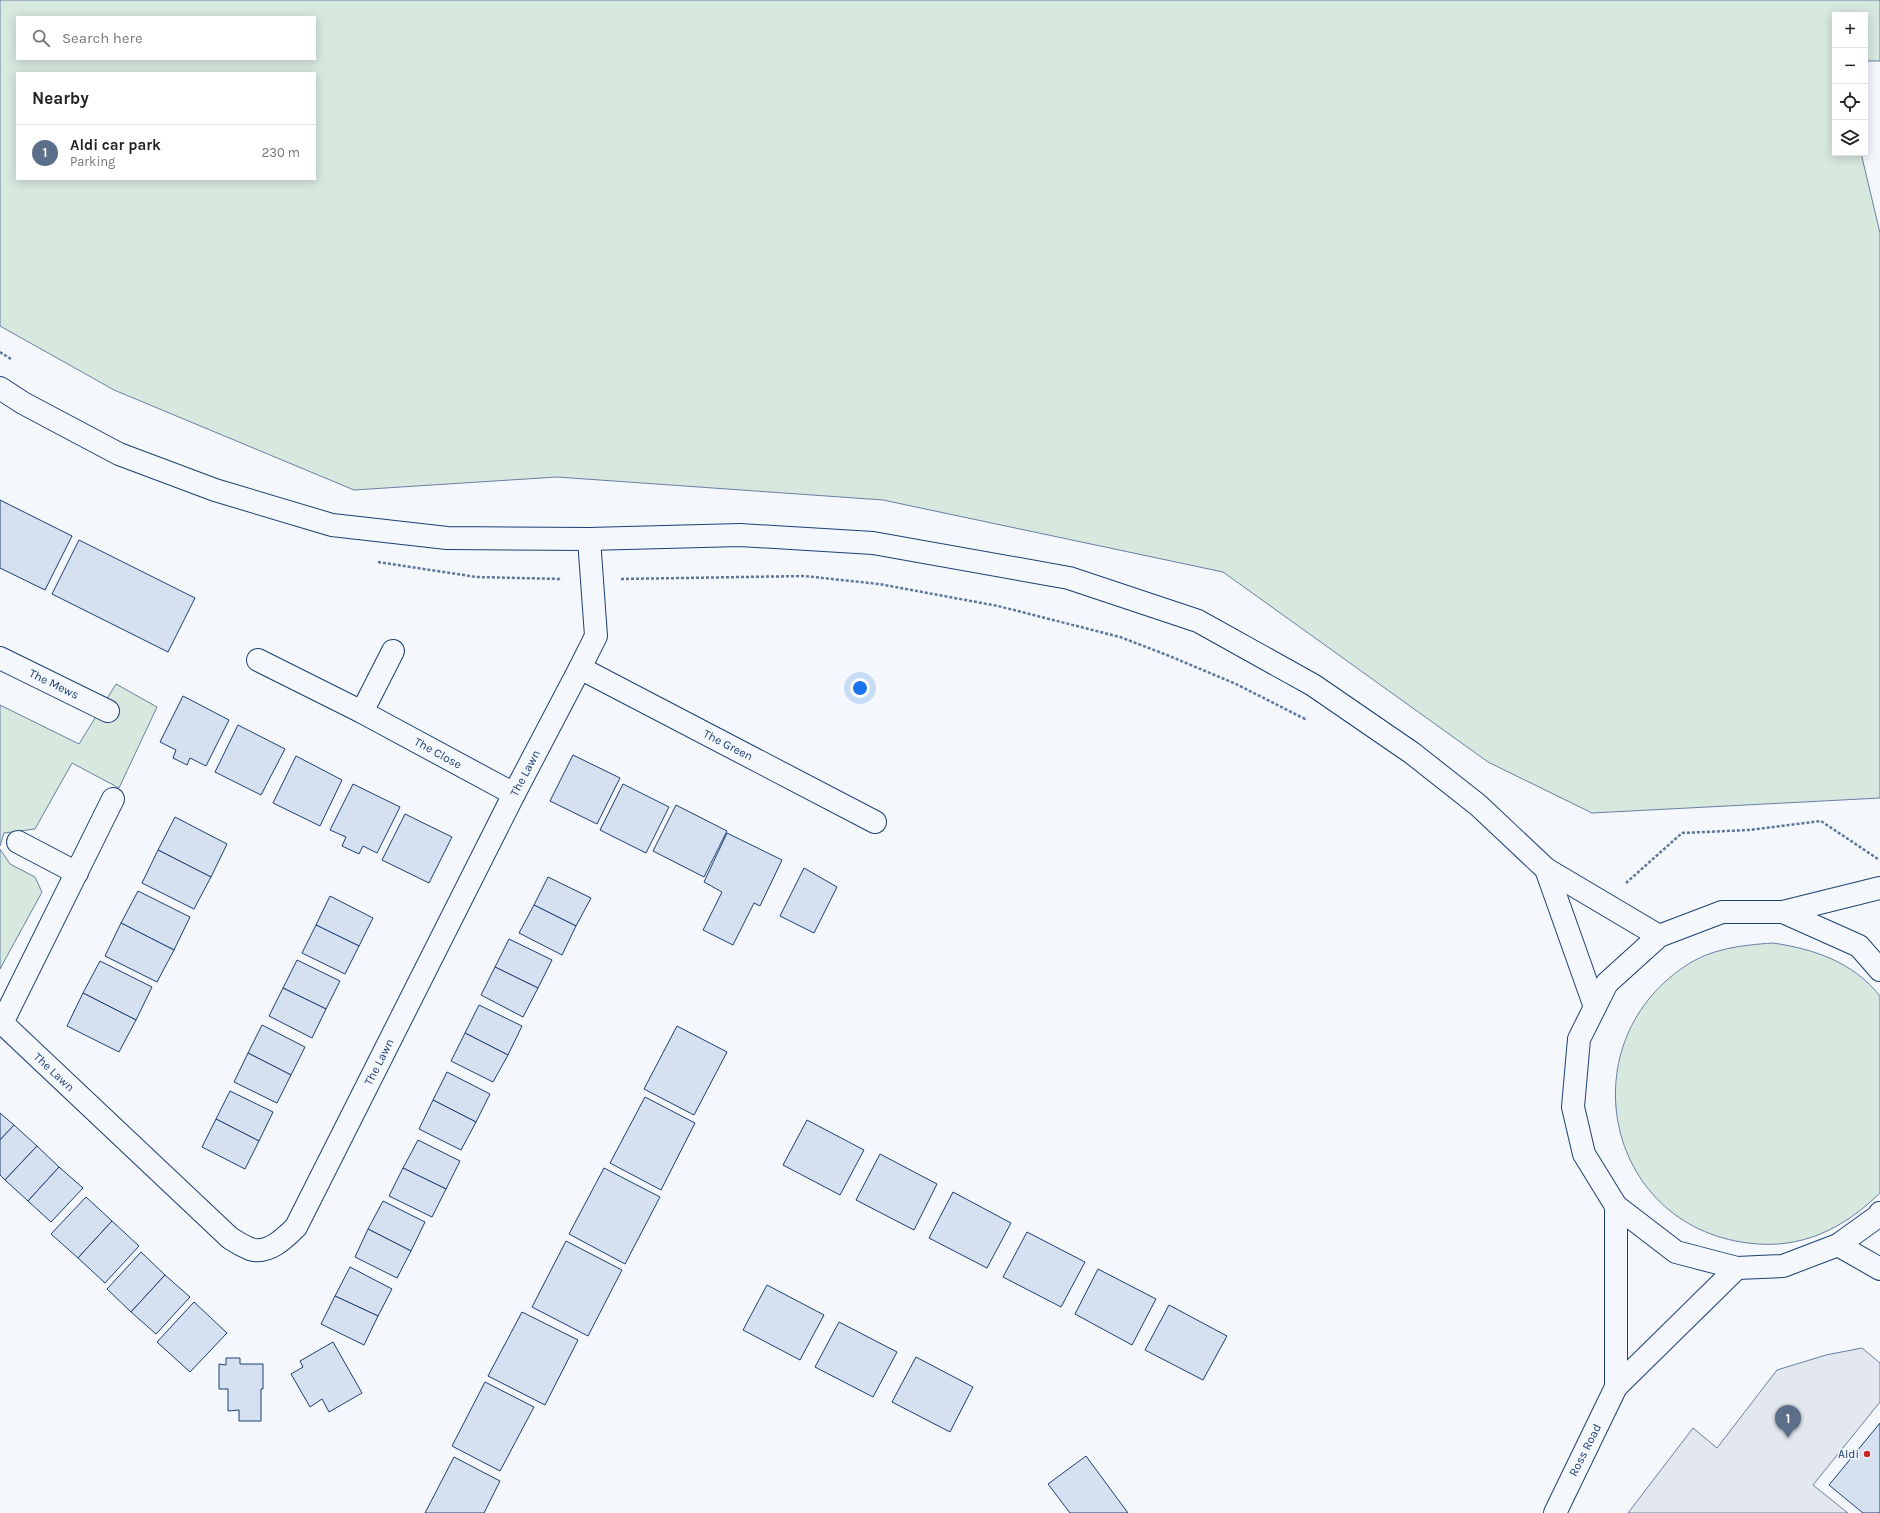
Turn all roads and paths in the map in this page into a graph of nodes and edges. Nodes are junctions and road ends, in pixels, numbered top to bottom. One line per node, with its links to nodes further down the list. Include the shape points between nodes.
1 (0, 388): 2 (street, via 119,454 215,490 332,525 447,538)
2 (589, 539): 4 (street, The Lawn); 18 (street, via 740,535 873,543 1069,578 1198,621 1314,685 1412,753 1478,805)
3 (373, 561): 4 (path, via 476,577)
4 (592, 580): 8 (street, The Lawn, via 596,636); 11 (path, via 804,576 879,584 998,606 1120,637 1236,684)
5 (393, 651): 10 (street)
6 (0, 658): 9 (street, The Mews)
7 (258, 660): 10 (street, The Close)
8 (580, 668): 12 (street, The Lawn); 14 (street, The Green)
9 (108, 711)
10 (362, 712): 12 (street, The Close)
11 (1305, 719)
12 (514, 794): 25 (street, The Lawn, via 296,1226 281,1241 266,1249 251,1249 230,1238)
13 (113, 799): 19 (street, The Lawn)
14 (875, 822)
15 (1682, 834): 17 (path, via 1749,830 1821,821)
16 (18, 842): 19 (street)
17 (1880, 860)
18 (1546, 869): 22 (street); 24 (street)
19 (77, 873): 25 (street, The Lawn)
20 (1880, 888): 21 (street)
21 (1783, 912): 22 (street, via 1722,912); 23 (street, via 1859,946)
22 (1659, 936): 24 (street, via 1607,983)
23 (1880, 970)
24 (1595, 1007): 26 (street, via 1579,1039 1573,1107 1584,1154)
25 (1, 1022)
26 (1616, 1206): 29 (street, via 1676,1252); 31 (street)
27 (1880, 1213): 28 (street)
28 (1838, 1245): 29 (street, via 1782,1266); 30 (street)
29 (1737, 1268): 31 (street)
30 (1880, 1269)
31 (1616, 1387): 32 (street, Ross Road)
32 (1555, 1513)

